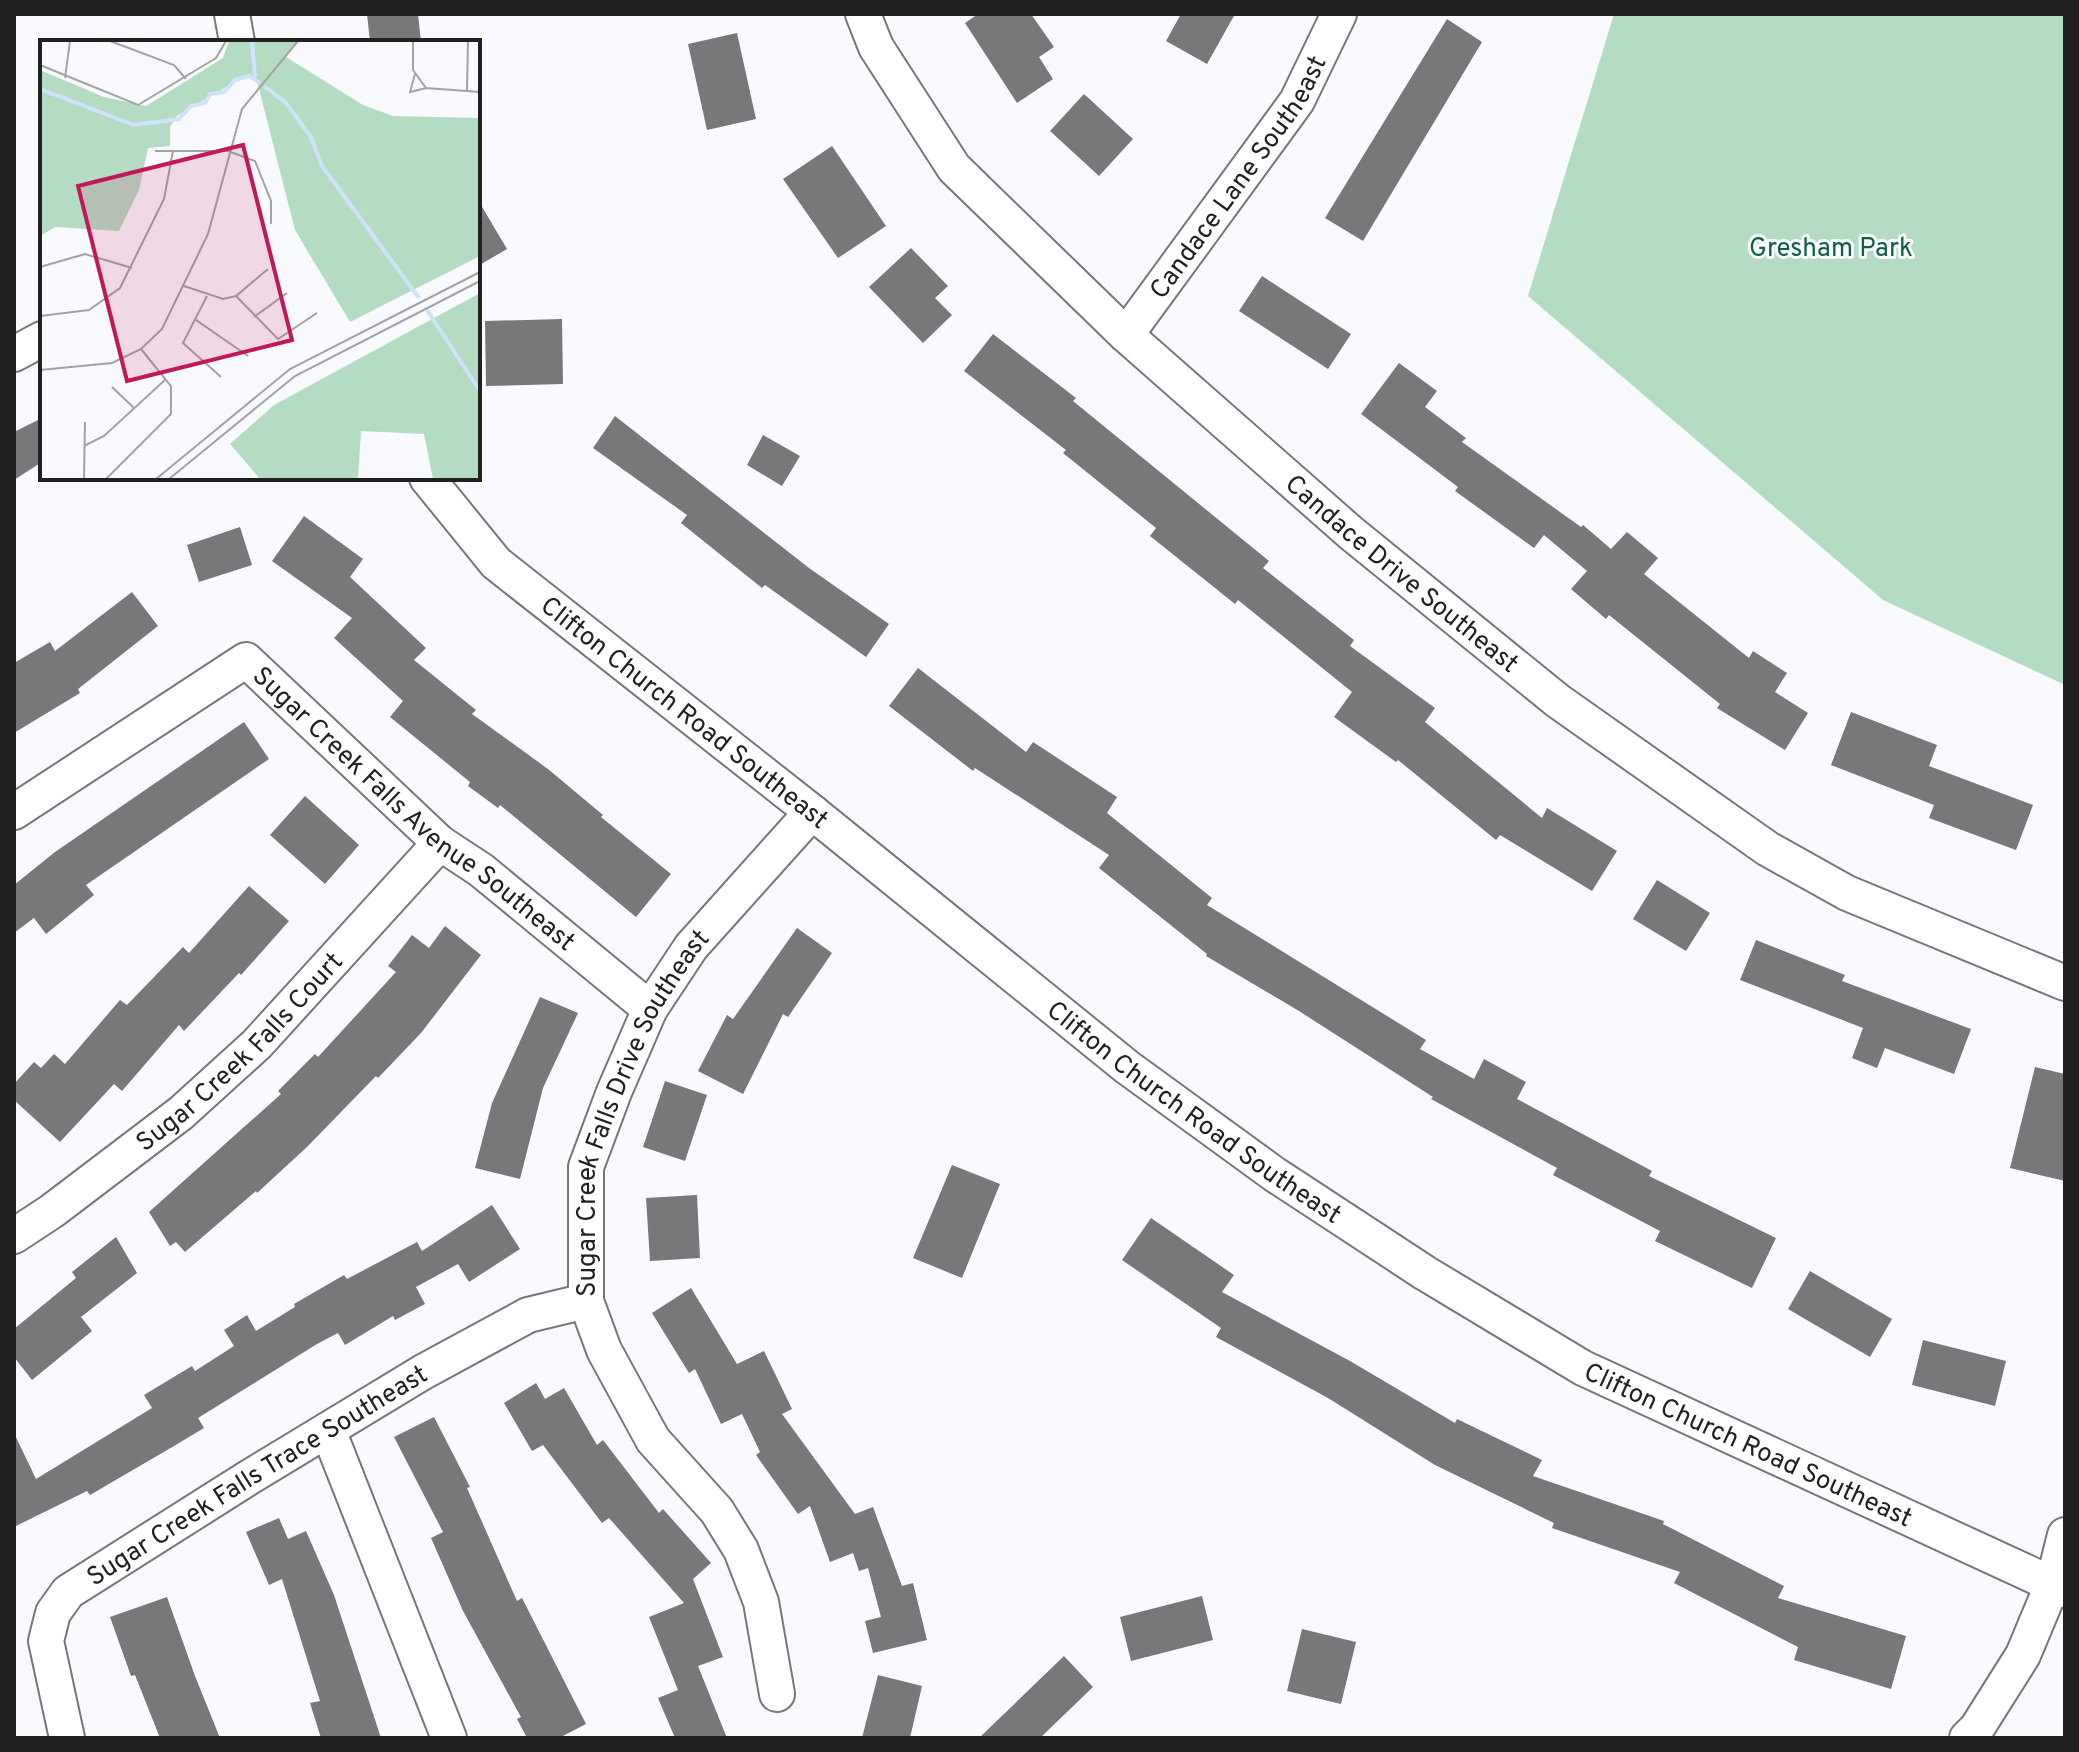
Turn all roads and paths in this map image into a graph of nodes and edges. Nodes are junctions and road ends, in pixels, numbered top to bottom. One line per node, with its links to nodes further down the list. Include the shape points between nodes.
1 (232, 14): 4 (street)
2 (863, 14): 5 (street, Candace Drive Southeast, via 876,47 954,168)
3 (1339, 14): 5 (street, Candace Lane Southeast, via 1297,101)
4 (237, 40)
5 (1126, 335): 12 (street, Candace Drive Southeast, via 1351,533 1558,701 1730,824 1847,893)
6 (40, 340): 7 (street)
7 (14, 354)
8 (429, 480): 10 (street, Clifton Church Road Southeast, via 496,563)
9 (14, 812): 11 (street, Sugar Creek Falls Avenue Southeast, via 246,660)
10 (812, 812): 13 (street, Sugar Creek Falls Drive Southeast, via 691,947); 18 (street, Clifton Church Road Southeast, via 1127,1067 1274,1174 1425,1273 1583,1368)
11 (440, 843): 13 (street, Sugar Creek Falls Avenue Southeast, via 481,870); 14 (street, Sugar Creek Falls Court, via 257,1044 181,1113)
12 (2065, 983)
13 (650, 1009): 15 (street, Sugar Creek Falls Drive Southeast, via 586,1167)
14 (14, 1236)
15 (586, 1301): 16 (street, Sugar Creek Falls Trace Southeast, via 528,1315); 19 (street, Sugar Creek Falls Drive Southeast, via 604,1350 653,1440 717,1511 741,1550 761,1602)
16 (328, 1430): 20 (street, Sugar Creek Falls Trace Southeast, via 68,1592 53,1613 46,1641); 21 (street)
17 (2065, 1535): 18 (street)
18 (2059, 1587): 22 (street, via 2023,1655)
19 (777, 1694)
20 (67, 1738)
21 (449, 1738)
22 (1967, 1738)

